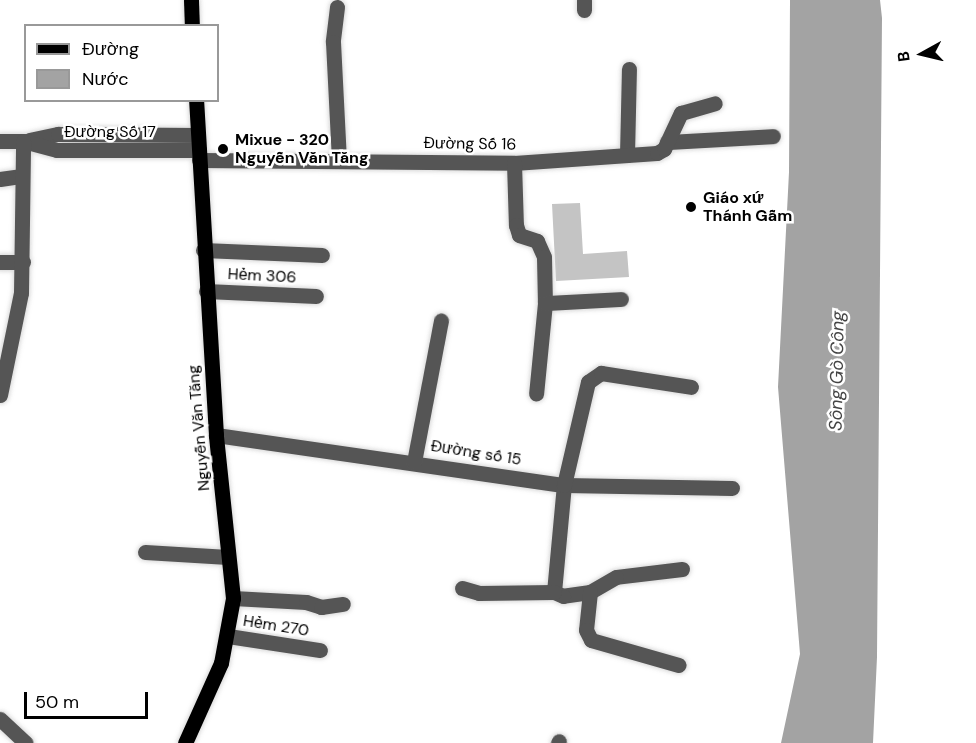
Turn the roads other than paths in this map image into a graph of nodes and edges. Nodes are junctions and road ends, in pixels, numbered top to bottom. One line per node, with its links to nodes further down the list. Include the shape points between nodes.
1 (191, 0): 3 (main road)
2 (337, 7): 13 (street, via 333,42)
3 (192, 24)
4 (629, 69): 12 (street)
5 (196, 102): 11 (main road, Nguyễn Văn Tăng)
6 (715, 103): 10 (street, via 681,113)
7 (773, 136): 10 (street)
8 (0, 141): 9 (street, Đường Số 17)
9 (23, 141): 11 (street, Đường Số 17, via 58,134); 15 (street)
10 (667, 141): 12 (street, Đường Số 16, via 657,153)
11 (199, 148): 13 (street, Đường Số 16); 17 (main road, Nguyễn Văn Tăng)
12 (627, 155): 14 (street, Đường Số 16)
13 (339, 160): 14 (street, Đường Số 16)
14 (514, 163): 24 (street, via 516,225 519,235 542,247)
15 (22, 176): 16 (street); 20 (street)
16 (0, 179)
17 (203, 250): 18 (street); 21 (main road, Nguyễn Văn Tăng)
18 (322, 255)
19 (0, 262): 20 (street)
20 (22, 262): 26 (street)
21 (206, 291): 22 (street, Hẻm 306); 30 (main road, Nguyễn Văn Tăng)
22 (316, 296)
23 (621, 299): 24 (street)
24 (545, 303): 28 (street)
25 (441, 321): 31 (street)
26 (5, 358): 29 (street)
27 (691, 387): 32 (street, via 601,373 592,376)
28 (536, 394)
29 (0, 395)
30 (216, 435): 31 (street, Đường số 15); 35 (main road, Nguyễn Văn Tăng)
31 (414, 462): 32 (street, Đường số 15)
32 (564, 485): 33 (street, Đường số 15); 38 (street)
33 (732, 488)
34 (145, 552): 35 (street)
35 (228, 557): 40 (main road, Nguyễn Văn Tăng)
36 (682, 569): 39 (street, via 616,577)
37 (462, 588): 38 (street, via 479,593)
38 (554, 592): 39 (street, via 564,596)
39 (590, 592): 44 (street, via 586,630 591,640)
40 (233, 598): 41 (street, via 306,602 321,607); 42 (main road, Nguyễn Văn Tăng)
41 (344, 604)
42 (228, 636): 43 (street, Hẻm 270); 47 (main road, Nguyễn Văn Tăng, via 210,693)
43 (320, 650)
44 (680, 665)
45 (0, 719): 46 (street)
46 (26, 743)
47 (185, 743)

